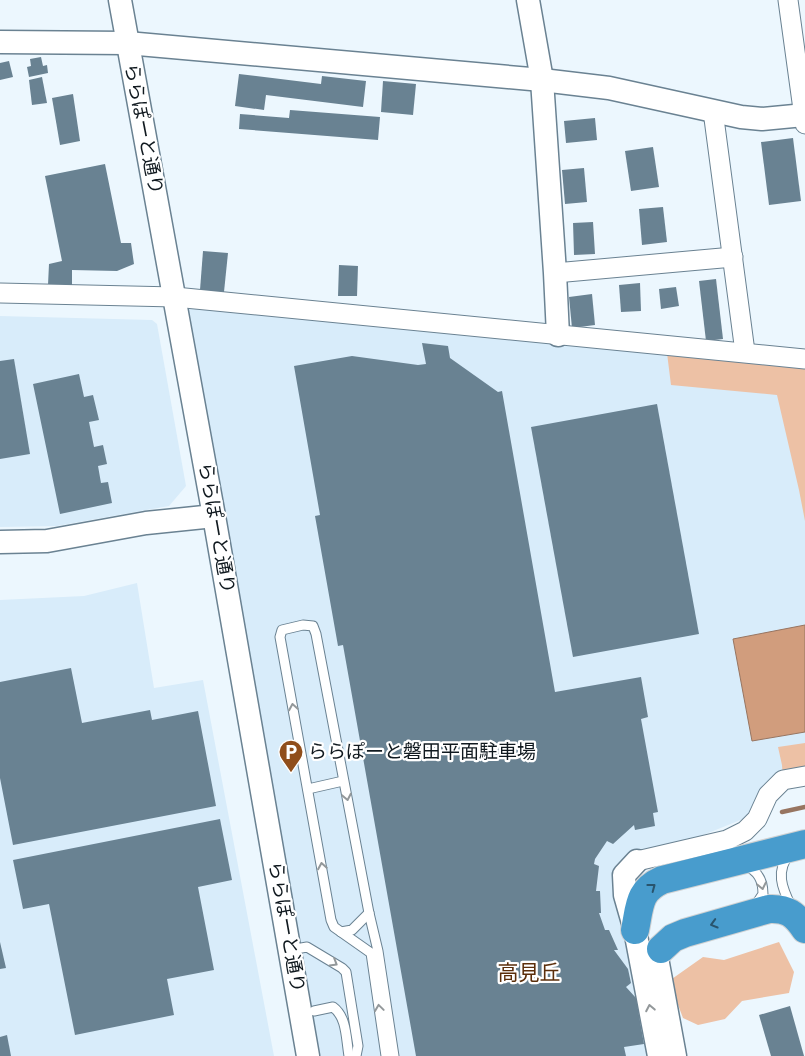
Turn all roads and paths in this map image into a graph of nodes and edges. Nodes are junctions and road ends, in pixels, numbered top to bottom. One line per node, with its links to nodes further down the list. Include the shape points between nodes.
1 (120, 0): 5 (street, ららぽーと通り)
2 (528, 0): 6 (street)
3 (788, 0): 8 (street)
4 (0, 42): 5 (street)
5 (127, 43): 6 (street); 12 (street, ららぽーと通り)
6 (542, 80): 7 (street, via 609,88); 10 (street)
7 (713, 111): 8 (street, via 762,119); 9 (street)
8 (805, 118)
9 (733, 257): 10 (street); 14 (street)
10 (555, 273): 13 (street)
11 (0, 293): 12 (street)
12 (175, 297): 13 (street); 16 (street, ららぽーと通り)
13 (558, 335): 14 (street)
14 (745, 352): 15 (street)
15 (805, 359)
16 (214, 516): 17 (street, via 47,541); 30 (street, ららぽーと通り)
17 (0, 542)
18 (805, 776): 22 (street, via 782,780 768,795 757,819 745,831 727,840)
19 (343, 781): 20 (lane); 20 (lane, one-way to 19, via 280,636 282,630 303,625 312,626 316,634); 24 (lane, one-way to 24)
20 (308, 789): 28 (lane, one-way to 20, via 331,920)
21 (801, 845): 23 (highway); 26 (lane, via 787,857 781,873 783,888)
22 (636, 861): 27 (street, via 624,875 625,895)
23 (732, 862): 25 (lane, one-way to 25, via 751,868 762,880 763,894 759,902); 27 (highway, one-way to 23, via 643,894 650,885)
24 (368, 913): 28 (lane, via 352,930); 36 (lane, via 378,951)
25 (741, 916): 26 (highway, via 776,908 790,911); 29 (highway, one-way to 29, via 685,933)
26 (801, 923)
27 (635, 930): 37 (street, one-way to 27)
28 (341, 932): 35 (lane, one-way to 28, via 371,953)
29 (661, 949): 38 (street, via 657,958)
30 (290, 950): 32 (street, ららぽーと通り); 34 (lane, one-way to 34, via 307,947 346,972 358,1046)
31 (314, 1011): 33 (lane, via 333,1007 340,1012)
32 (308, 1056)
33 (349, 1056)
34 (356, 1056)
35 (386, 1056)
36 (394, 1056)
37 (659, 1056)
38 (675, 1056)

